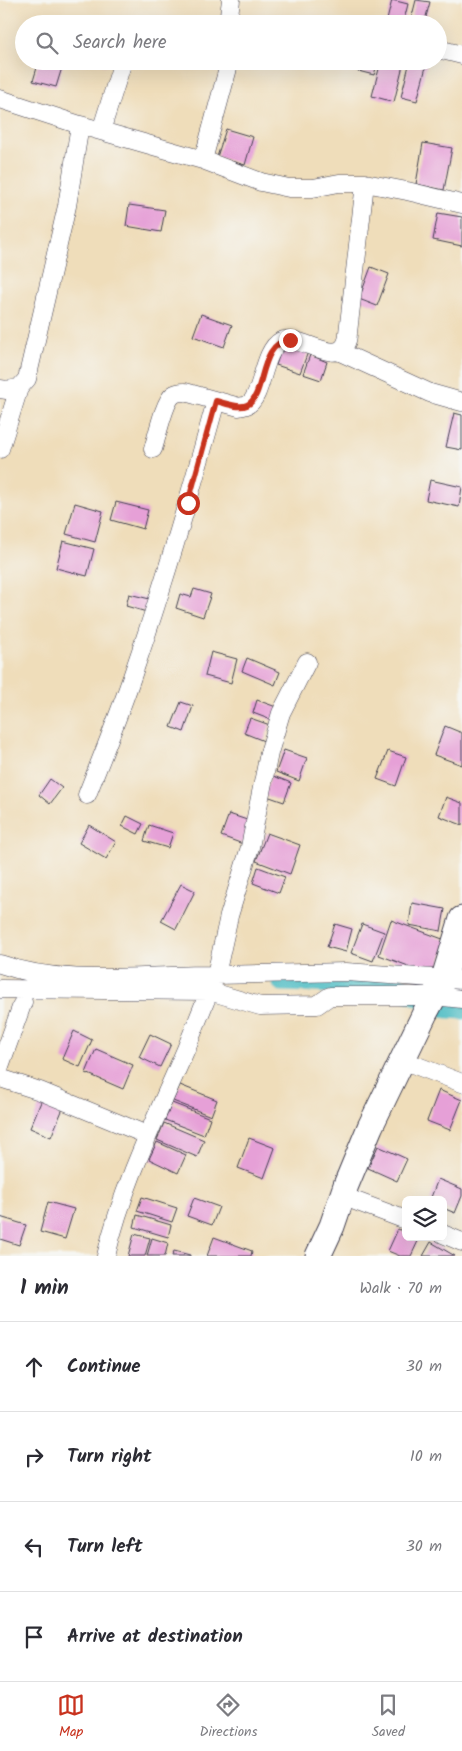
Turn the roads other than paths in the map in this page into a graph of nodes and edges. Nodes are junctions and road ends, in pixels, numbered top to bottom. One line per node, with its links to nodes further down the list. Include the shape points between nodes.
1 (231, 0): 2 (street)
2 (229, 15)
3 (447, 51): 4 (street)
4 (462, 55)
5 (120, 70): 9 (street)
6 (228, 70): 10 (street)
7 (0, 100): 8 (street)
8 (80, 125): 9 (street); 14 (street, via 52,273 27,379)
9 (101, 131): 10 (street)
10 (203, 160): 11 (street, via 262,182 289,188)
11 (365, 183): 12 (street); 13 (street, via 348,334 345,346)
12 (462, 204)
13 (338, 352): 16 (street, via 282,340 270,354 254,398 248,405); 17 (street, via 430,393)
14 (19, 388): 15 (street); 18 (street)
15 (0, 389)
16 (216, 401): 19 (street, via 185,392 172,396); 21 (street, via 164,583)
17 (462, 402)
18 (0, 449)
19 (153, 449)
20 (307, 662): 24 (street, via 281,713 269,753 250,846)
21 (87, 796)
22 (462, 919): 26 (street)
23 (0, 964): 24 (street, via 21,972 69,978)
24 (213, 983): 25 (street); 26 (street, via 346,972); 26 (street, via 260,1006 317,1005 330,996); 33 (street)
25 (0, 989)
26 (440, 992): 27 (street); 29 (street)
27 (462, 999)
28 (23, 1002): 30 (street)
29 (402, 1060): 32 (street); 34 (street)
30 (0, 1066)
31 (0, 1078): 33 (street, via 40,1090)
32 (462, 1083)
33 (147, 1135): 38 (street)
34 (342, 1196): 35 (street); 39 (street)
35 (402, 1218)
36 (447, 1236): 37 (street)
37 (462, 1242)
38 (106, 1256)
39 (318, 1256)

